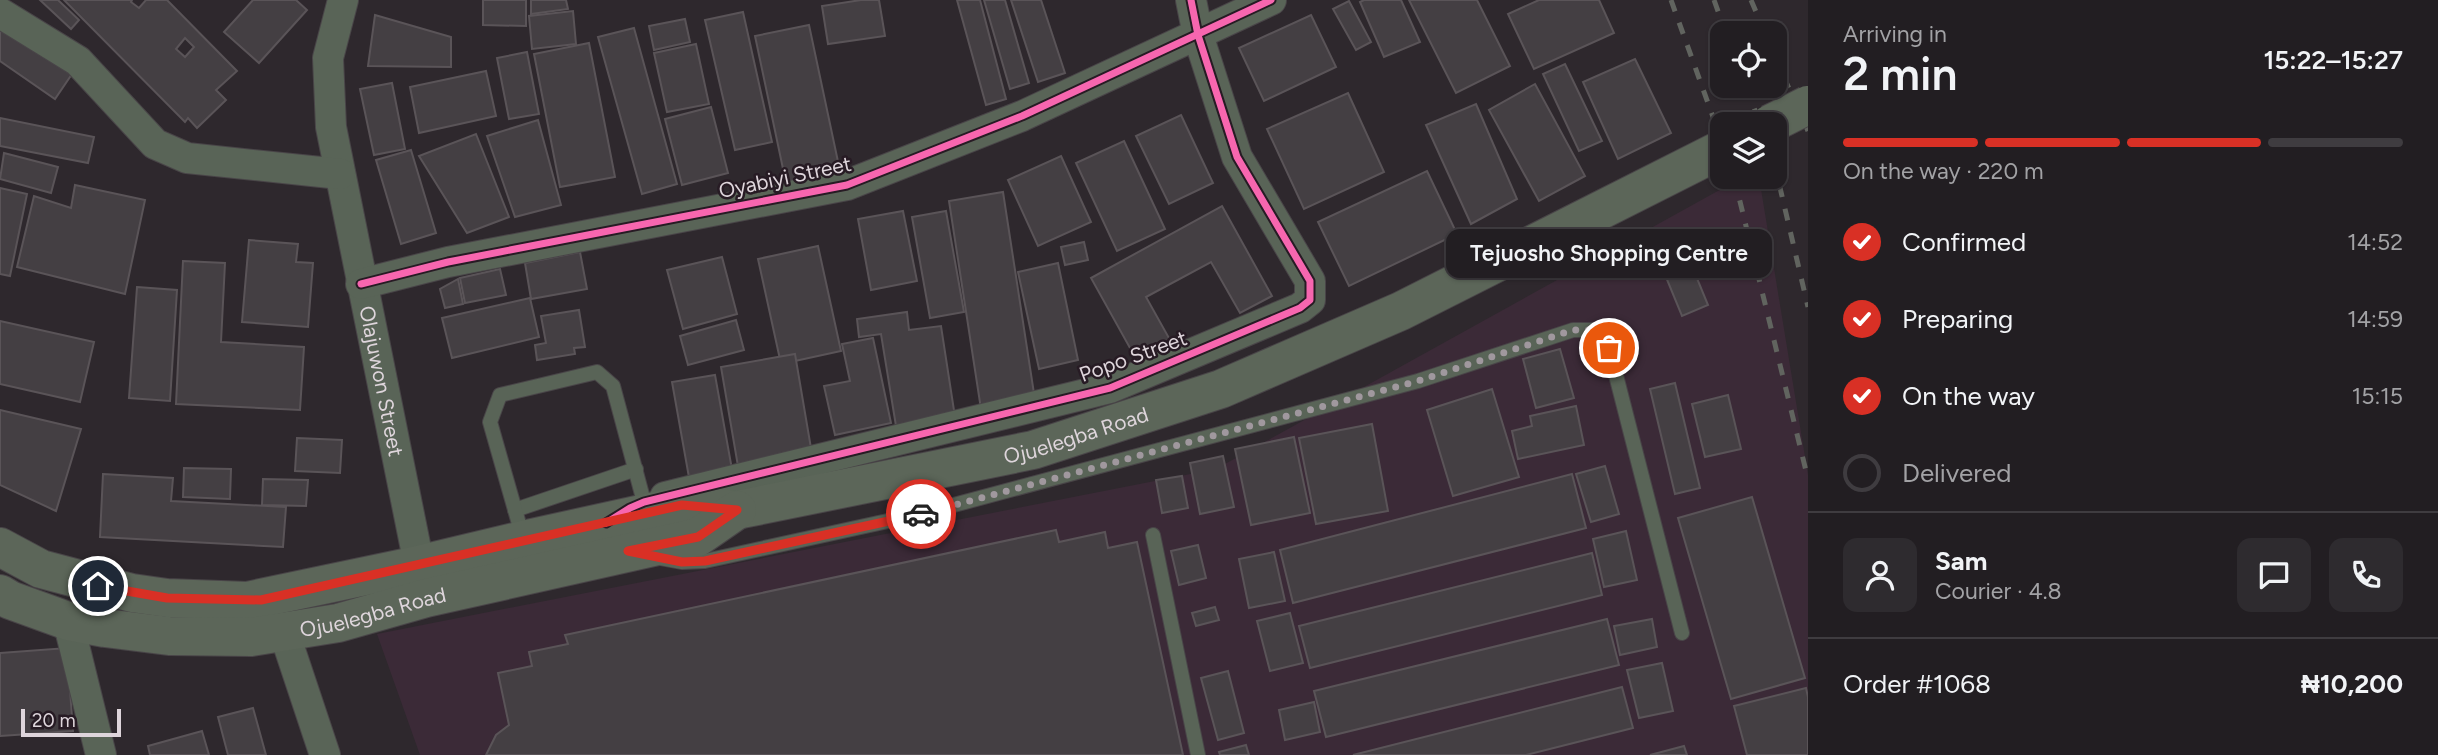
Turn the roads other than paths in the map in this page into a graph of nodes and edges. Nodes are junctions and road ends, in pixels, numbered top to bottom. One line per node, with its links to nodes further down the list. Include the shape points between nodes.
1 (343, 0): 9 (street, Olajuwon Street, via 328,58 331,127)
2 (1191, 0): 5 (street, Popo Street)
3 (1271, 0): 5 (street, Oyabiyi Street)
4 (0, 13): 9 (street, via 78,61 155,144 187,159)
5 (1198, 35): 10 (street, Oyabiyi Street, via 1022,116 847,185 449,262); 12 (street, Popo Street, via 1237,157 1310,281 1310,300 1110,388)
6 (1808, 105): 7 (main road, bridge)
7 (1787, 116)
8 (1710, 155): 15 (main road, Ojuelegba Road, via 1401,311 1222,389 1033,450 737,510 682,505)
9 (340, 174): 10 (street, Olajuwon Street)
10 (361, 284): 17 (street, Olajuwon Street)
11 (636, 470): 12 (lane); 13 (lane); 13 (lane, via 612,386 597,372 500,396 490,422)
12 (644, 502): 15 (street, Popo Street, via 629,508)
13 (519, 525): 15 (main road, Ojuelegba Road); 17 (main road, Ojuelegba Road)
14 (1153, 535): 24 (lane)
15 (617, 537): 17 (main road, Ojuelegba Road); 21 (lane, via 682,562 705,561 920,514 1418,381 1573,330 1597,330 1609,348)
16 (0, 547): 17 (main road, Ojuelegba Road, via 41,569 98,586 211,600 261,600)
17 (422, 582): 20 (main road, Ojuelegba Road, via 338,623)
18 (0, 594): 19 (main road, Ojuelegba Road)
19 (68, 621): 20 (main road, Ojuelegba Road, via 169,636 251,637); 22 (street)
20 (285, 632): 23 (street)
21 (1682, 633)
22 (101, 755)
23 (325, 755)
24 (1198, 755)

